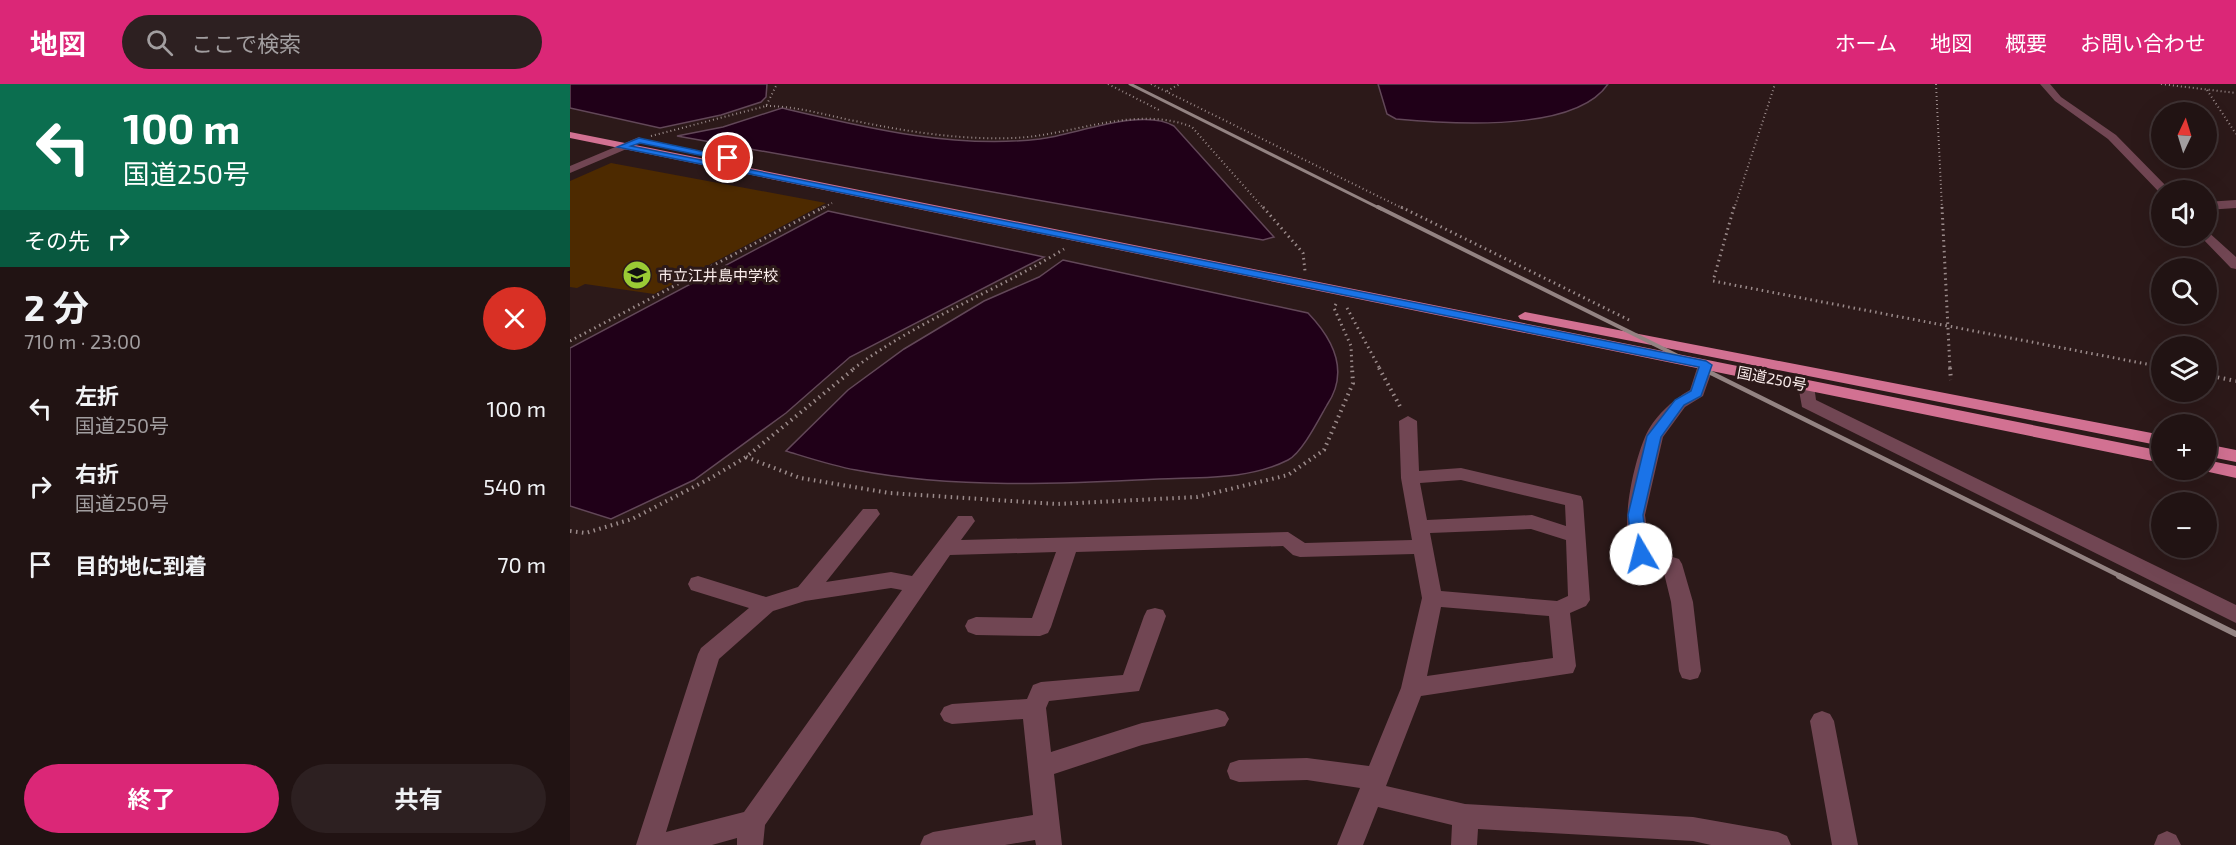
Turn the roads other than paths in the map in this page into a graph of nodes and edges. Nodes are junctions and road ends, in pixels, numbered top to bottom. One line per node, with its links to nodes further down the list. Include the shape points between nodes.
1 (2045, 84): 7 (street, via 2058,99 2112,137)
2 (570, 126): 4 (highway, 国道250号)
3 (570, 135): 5 (highway, 国道250号)
4 (639, 140): 5 (street); 15 (highway, 国道250号)
5 (621, 147): 6 (street); 12 (highway, 国道250号)
6 (570, 170)
7 (2154, 180)
8 (2236, 204): 9 (street)
9 (2217, 205)
10 (2217, 246): 11 (street)
11 (2236, 266)
12 (1706, 365): 13 (highway, 国道250号); 37 (street, via 1697,393 1679,403 1654,436 1635,515 1641,554 1672,564 1682,602)
13 (1806, 385): 17 (highway, 国道250号); 34 (street, via 1808,403)
14 (1408, 421): 21 (street)
15 (2151, 439)
16 (2217, 452): 18 (highway)
17 (2151, 455)
18 (2236, 456)
19 (2217, 468): 20 (highway)
20 (2236, 472)
21 (1410, 478): 24 (street, via 1461,474 1574,501); 25 (street)
22 (870, 514): 30 (street)
23 (965, 521): 27 (street)
24 (1576, 536): 25 (street, via 1532,522); 33 (street, via 1579,600)
25 (1420, 537): 26 (street, via 1300,550 1288,539); 31 (street)
26 (1068, 545): 27 (street); 36 (street, via 1040,627)
27 (945, 548): 29 (street)
28 (698, 584): 32 (street)
29 (917, 585): 30 (street, via 891,580); 47 (street)
30 (805, 593): 32 (street)
31 (1432, 598): 33 (street); 38 (street)
32 (766, 605): 49 (street, via 709,654)
33 (1559, 609): 38 (street, via 1565,666)
34 (2236, 615)
35 (1155, 616): 39 (street, via 1131,684 1041,692)
36 (975, 626)
37 (1690, 671)
38 (1413, 688): 45 (street)
39 (1034, 708): 40 (street); 43 (street)
40 (952, 714)
41 (1217, 719): 43 (street, via 1142,734)
42 (1822, 721): 55 (street)
43 (1040, 767): 48 (street)
44 (1239, 771): 45 (street, via 1307,769)
45 (1374, 787): 46 (street); 52 (street)
46 (1465, 816): 53 (street); 54 (street, via 1693,829)
47 (751, 834): 50 (street)
48 (1048, 835): 51 (street)
49 (649, 845)
50 (665, 845)
51 (933, 845)
52 (1350, 845)
53 (1464, 845)
54 (1778, 845)
55 (1845, 845)

